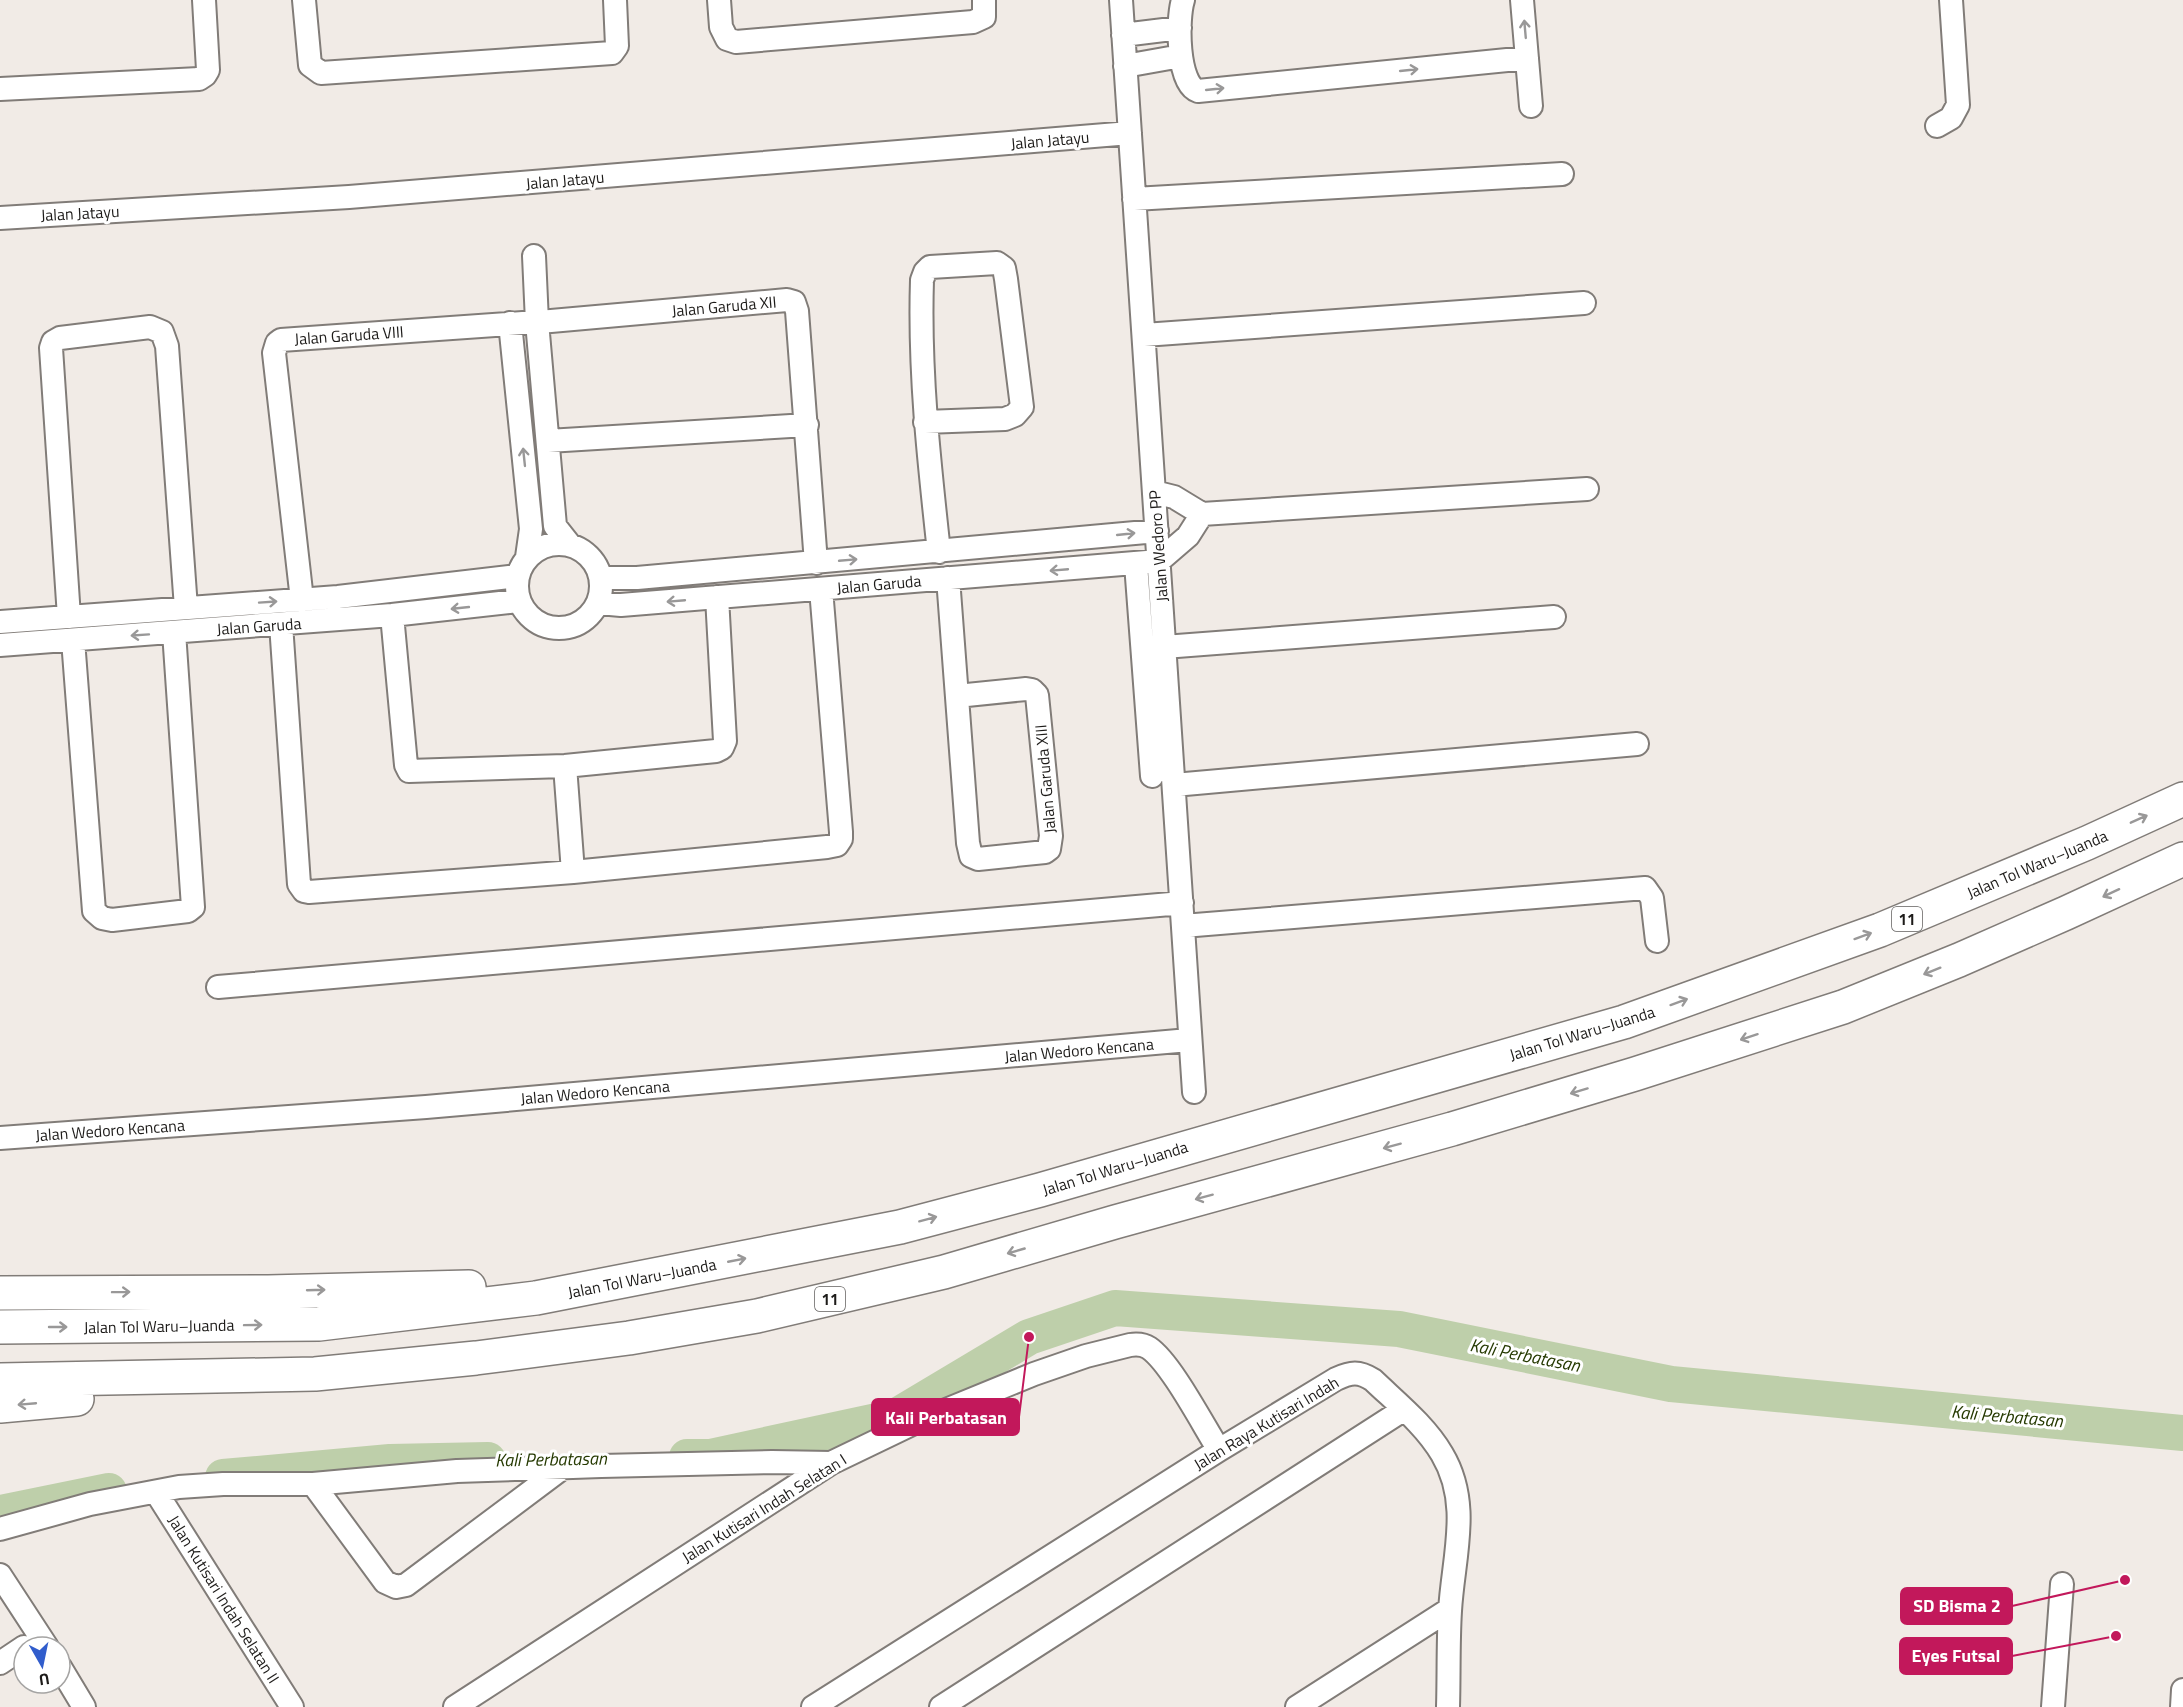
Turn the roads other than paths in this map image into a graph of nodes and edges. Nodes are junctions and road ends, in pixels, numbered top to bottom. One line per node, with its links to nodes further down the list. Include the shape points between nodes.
1 (204, 0): 15 (street, via 208,70 199,79)
2 (304, 0): 3 (street, via 310,65 321,73 612,53 617,46)
3 (615, 0)
4 (719, 0): 5 (street, via 721,27 727,39 736,42 973,22 984,17)
5 (984, 0)
6 (1121, 0): 11 (street, Jalan Wedoro PP)
7 (1183, 0): 10 (street)
8 (1522, 0): 13 (street, one-way to 8)
9 (1951, 0): 17 (street, via 1958,105 1951,118)
10 (1180, 28): 11 (street); 12 (street)
11 (1123, 35): 14 (street, Jalan Wedoro PP)
12 (1181, 56): 13 (street, one-way to 13, via 1186,81 1198,91); 14 (street)
13 (1527, 58): 16 (street)
14 (1125, 66): 18 (street, Jalan Wedoro PP)
15 (0, 89)
16 (1531, 106)
17 (1937, 126)
18 (1130, 133): 20 (street, Jalan Wedoro PP); 21 (street, Jalan Jatayu, via 361,196)
19 (1562, 174): 20 (street)
20 (1134, 199): 26 (street, Jalan Wedoro PP)
21 (0, 218)
22 (534, 256): 24 (street)
23 (1584, 303): 26 (street)
24 (537, 322): 25 (street, Jalan Garuda VIII); 27 (street); 30 (street, Jalan Garuda XII, via 792,301 797,311)
25 (510, 323): 28 (street); 54 (street, Jalan Garuda VIII, via 277,343 274,353)
26 (1144, 335): 35 (street, Jalan Wedoro PP)
27 (543, 394): 28 (street); 31 (street)
28 (517, 396): 33 (street, one-way to 28)
29 (925, 422): 29 (street, via 1005,419 1022,407 1006,279 1004,268 997,263 930,267 925,272 920,333); 40 (street)
30 (807, 425): 31 (street); 42 (street, Jalan Garuda XII)
31 (548, 441): 32 (street)
32 (551, 483): 33 (street); 39 (street, via 555,526)
33 (527, 486): 44 (street, via 531,529)
34 (1587, 489): 36 (street)
35 (1154, 492): 36 (street, via 1174,497); 37 (street, Jalan Wedoro PP)
36 (1202, 514): 43 (street, via 1188,536)
37 (1157, 531): 38 (street, Jalan Garuda, one-way to 37); 43 (street, Jalan Wedoro PP)
38 (1090, 537): 40 (street, Jalan Garuda); 46 (street)
39 (570, 544): 44 (street, via 547,545); 47 (street, via 595,563)
40 (939, 552): 41 (street, Jalan Garuda)
41 (897, 555): 42 (street, Jalan Garuda, one-way to 41); 49 (street)
42 (816, 562): 45 (street, Jalan Garuda)
43 (1148, 563): 46 (street, Jalan Garuda); 69 (street, Jalan Wedoro PP); 73 (street)
44 (522, 566): 52 (street, Jalan Garuda); 55 (street, via 516,589)
45 (765, 567): 47 (street, Jalan Garuda); 51 (street)
46 (1092, 567): 48 (street, Jalan Garuda, one-way to 48)
47 (601, 578): 56 (street)
48 (948, 578): 49 (street, Jalan Garuda); 70 (street, Jalan Garuda XIII)
49 (898, 583): 50 (street, Jalan Garuda)
50 (821, 589): 51 (street, Jalan Garuda); 77 (street, via 839,842 827,847)
51 (767, 593): 53 (street, Jalan Garuda)
52 (338, 597): 54 (street, Jalan Garuda); 62 (street)
53 (717, 597): 56 (street, Jalan Garuda, one-way to 56, via 621,605); 72 (street, via 725,741 722,748)
54 (302, 600): 57 (street, Jalan Garuda, one-way to 54)
55 (518, 601): 56 (street, via 537,623 551,628 579,624); 59 (street, Jalan Garuda, one-way to 59)
56 (599, 603)
57 (222, 606): 58 (street, Jalan Garuda); 65 (street)
58 (186, 608): 60 (street, Jalan Garuda); 60 (street, via 167,345 162,332 150,327 60,338 51,348)
59 (392, 615): 62 (street, Jalan Garuda); 72 (street, via 409,771)
60 (69, 617): 63 (street, Jalan Garuda)
61 (1554, 617): 69 (street)
62 (339, 619): 64 (street, Jalan Garuda)
63 (9, 621): 68 (street)
64 (281, 624): 65 (street, Jalan Garuda); 77 (street, via 299,884 304,891)
65 (222, 628): 66 (street, Jalan Garuda)
66 (174, 632): 67 (street, Jalan Garuda, one-way to 67); 67 (street, via 193,907 112,920 94,911)
67 (73, 640): 68 (street, Jalan Garuda)
68 (10, 645)
69 (1164, 647): 74 (street, Jalan Wedoro PP)
70 (957, 696): 70 (street, Jalan Garuda XIII, via 971,856 978,859 1045,852 1051,836 1037,695 1026,689)
71 (1637, 744): 74 (street)
72 (565, 766): 77 (street)
73 (1152, 776)
74 (1174, 785): 78 (street, Jalan Wedoro PP)
75 (2183, 799): 86 (highway, Jalan Tol Waru–Juanda / 11, one-way to 75, via 900,1227 1624,1022 1880,930)
76 (2183, 859): 88 (highway, 11, one-way to 88, via 1981,951 1843,1006 1452,1129 944,1272 757,1316 629,1338)
77 (573, 872)
78 (1182, 903): 79 (street, Jalan Wedoro PP); 81 (street)
79 (1183, 926): 80 (street, via 1645,888 1652,898); 82 (street, Jalan Wedoro PP)
80 (1657, 941)
81 (218, 987)
82 (1189, 1040): 83 (street, Jalan Wedoro PP); 84 (street, Jalan Wedoro Kencana, via 426,1107)
83 (1194, 1092)
84 (0, 1138)
85 (0, 1293): 86 (highway, one-way to 86, via 506,1287)
86 (536, 1298): 87 (highway, Jalan Tol Waru–Juanda / 11, one-way to 86, via 319,1324)
87 (0, 1327)
88 (315, 1374): 89 (highway, 11); 90 (highway, one-way to 90)
89 (0, 1380)
90 (0, 1406)
91 (1403, 1410): 92 (street, Jalan Raya Kutisari Indah, via 1364,1374 1348,1374); 100 (street, Jalan Raya Kutisari Indah, via 1433,1441 1452,1478 1460,1525); 108 (street)
92 (1219, 1450): 93 (street, Jalan Kutisari Indah Selatan I, via 1164,1362 1148,1347 1137,1344 1034,1374 912,1424); 107 (street, Jalan Raya Kutisari Indah)
93 (831, 1463): 94 (street, via 726,1462); 106 (street, Jalan Kutisari Indah Selatan I)
94 (561, 1469): 95 (street, via 457,1471); 95 (street, via 406,1585 396,1587 385,1582)
95 (313, 1484): 96 (street, via 223,1484)
96 (156, 1492): 97 (street, via 90,1504); 105 (street, Jalan Kutisari Indah Selatan II)
97 (0, 1529)
98 (0, 1575): 101 (street)
99 (2062, 1584): 111 (street)
100 (1450, 1609): 109 (street); 110 (street, Jalan Raya Kutisari Indah)
101 (30, 1635)
102 (72, 1687): 104 (street)
103 (2183, 1690): 112 (street)
104 (84, 1707)
105 (292, 1707)
106 (455, 1707)
107 (813, 1707)
108 (941, 1707)
109 (1297, 1707)
110 (1448, 1707)
111 (2053, 1707)
112 (2182, 1707)

